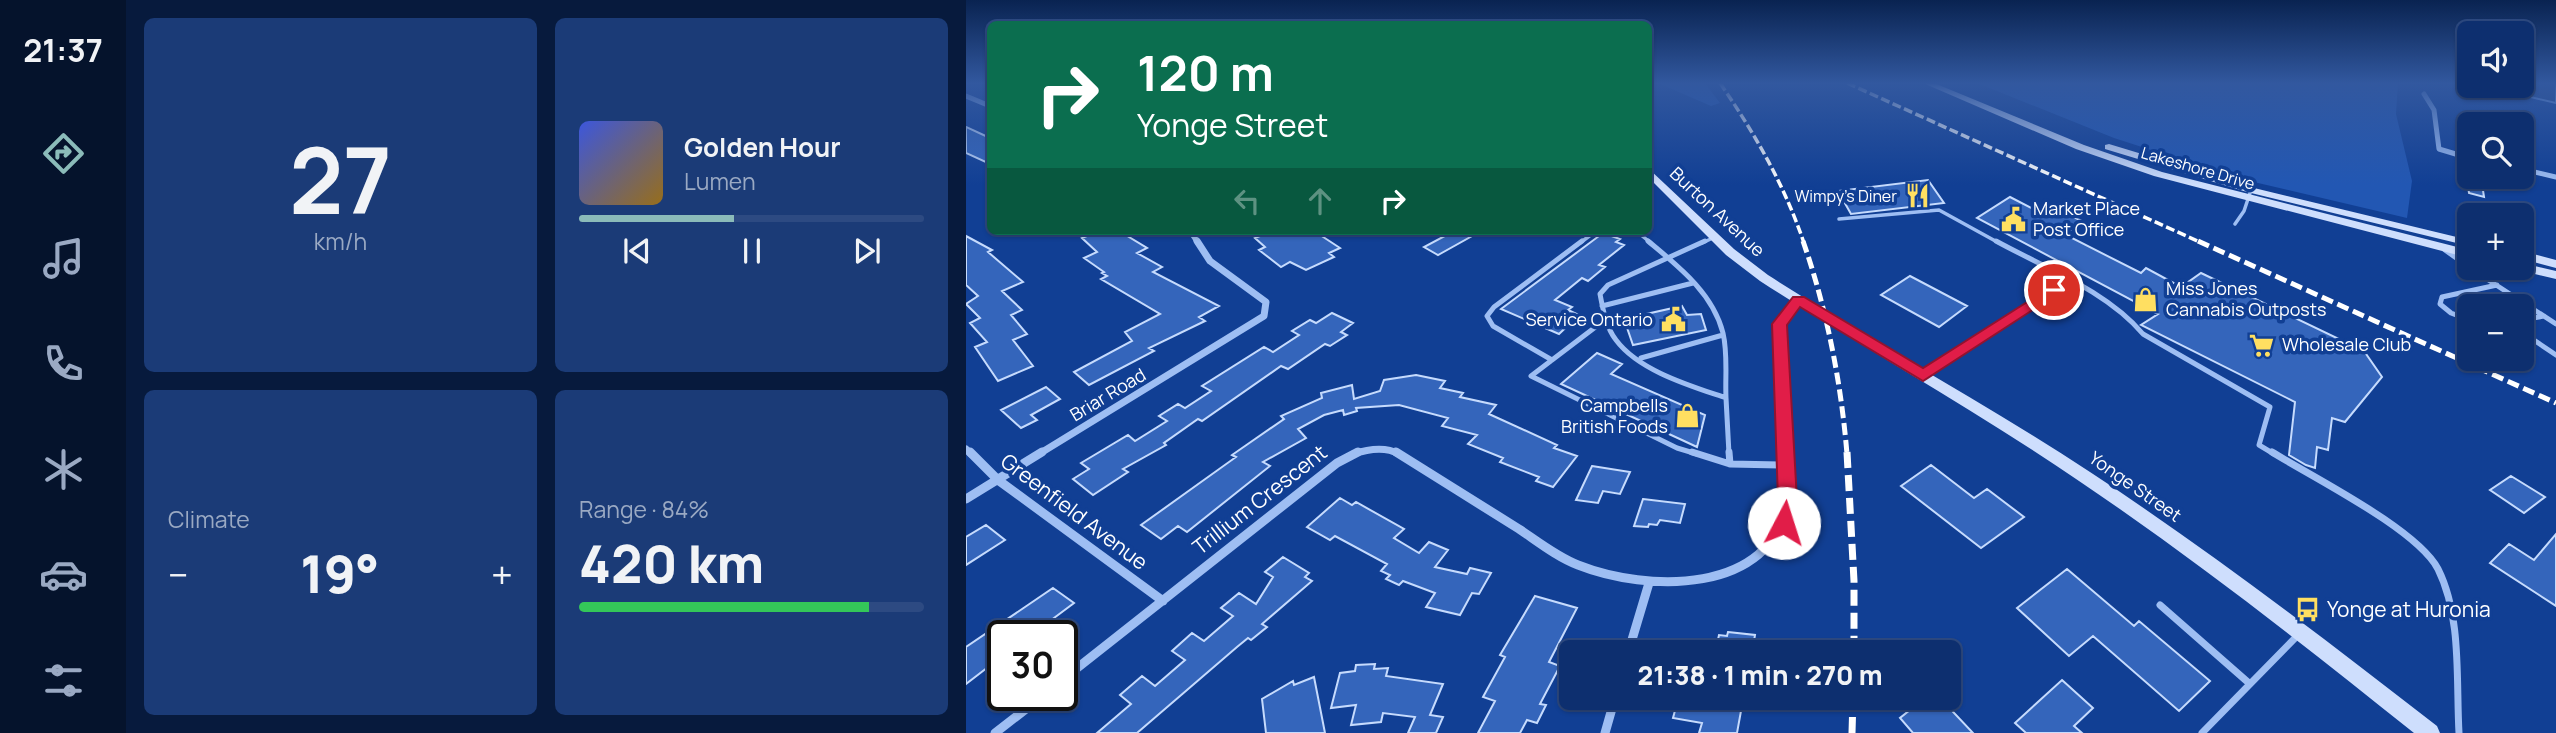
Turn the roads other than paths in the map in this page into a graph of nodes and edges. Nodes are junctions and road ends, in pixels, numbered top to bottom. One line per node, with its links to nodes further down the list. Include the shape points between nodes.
1 (2011, 117): 8 (main road, Lakeshore Drive, via 2122,162)
2 (2034, 117): 8 (main road, Lakeshore Drive)
3 (2435, 117): 4 (street, via 2439,149)
4 (2457, 154)
5 (2534, 172): 7 (street)
6 (1652, 175): 14 (main road, Burton Avenue)
7 (2556, 177)
8 (2250, 195): 10 (lane); 15 (main road, Lakeshore Drive); 16 (main road, Lakeshore Drive)
9 (1839, 219): 24 (lane, via 1939,210)
10 (2235, 224)
11 (1193, 235): 45 (street, Briar Road, via 1210,261 1266,302 1264,316)
12 (1591, 235): 39 (lane, via 1486,316 1493,326)
13 (1641, 235): 18 (lane)
14 (1715, 237): 18 (lane); 28 (main road, Burton Avenue, via 1763,278)
15 (2457, 240)
16 (2443, 248): 17 (main road, Lakeshore Drive); 19 (lane)
17 (2457, 251)
18 (1667, 257): 26 (lane); 29 (lane, via 1608,285 1601,294)
19 (2457, 258)
20 (2534, 258): 21 (main road)
21 (2556, 264)
22 (2534, 270): 23 (main road)
23 (2556, 275)
24 (2069, 280): 40 (lane); 60 (lane, via 2128,316 2143,334 2270,407 2259,445 2396,526 2437,567 2452,612)
25 (2487, 280): 27 (lane)
26 (1693, 283): 29 (lane); 35 (lane, via 1717,313)
27 (2497, 285): 30 (lane, via 2442,296 2440,304); 31 (lane)
28 (1798, 300): 40 (main road, Yonge Street); 44 (street, Trillium Crescent, via 1779,324)
29 (1602, 306): 33 (lane)
30 (2457, 313)
31 (2544, 316): 32 (lane); 34 (lane)
32 (2534, 318)
33 (1606, 319): 38 (lane, via 1619,344); 39 (lane)
34 (2556, 324)
35 (1723, 335): 38 (lane); 41 (lane)
36 (2534, 340): 37 (lane)
37 (2556, 355)
38 (1641, 358): 41 (lane, via 1679,381)
39 (1552, 360): 43 (lane, via 1531,376 1677,448)
40 (1923, 375): 50 (main road, Yonge Street, via 2106,491)
41 (1726, 398): 43 (lane)
42 (966, 449): 45 (street, Greenfield Avenue)
43 (1730, 464): 44 (lane)
44 (1786, 465): 47 (street, Trillium Crescent, via 1784,523 1756,557 1691,581)
45 (998, 480): 46 (street, Briar Road); 48 (street, Greenfield Avenue)
46 (966, 499)
47 (1649, 583): 48 (street, Trillium Crescent, via 1575,564 1392,450 1376,448 1337,463); 51 (street)
48 (1163, 601): 52 (street, Trillium Crescent)
49 (2160, 605): 53 (lane)
50 (2301, 631): 53 (lane); 59 (main road, Yonge Street)
51 (1632, 640)
52 (1078, 667)
53 (2250, 684): 58 (lane)
54 (1612, 710): 57 (street)
55 (1023, 711): 56 (street)
56 (995, 733)
57 (1605, 733)
58 (2202, 733)
59 (2430, 733)
60 (2459, 733)

